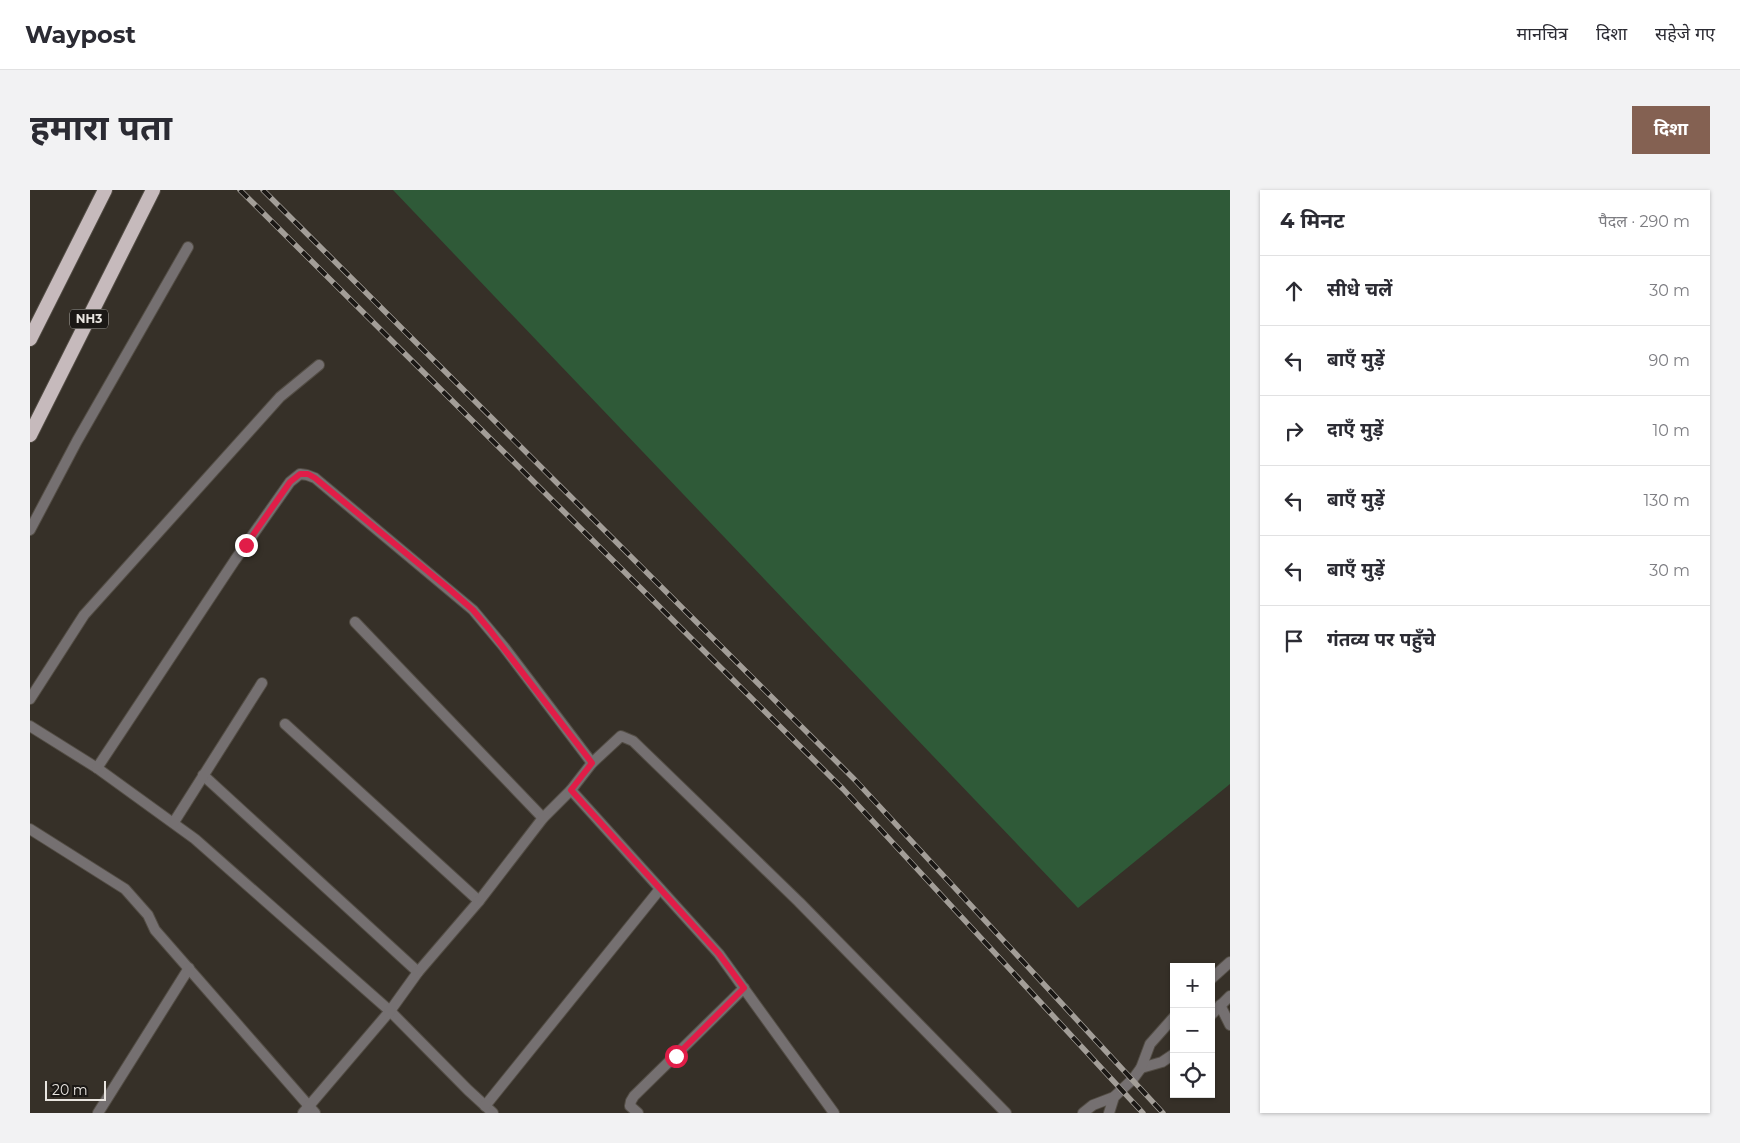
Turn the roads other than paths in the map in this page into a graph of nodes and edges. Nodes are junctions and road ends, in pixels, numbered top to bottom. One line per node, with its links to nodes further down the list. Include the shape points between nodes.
1 (105, 190): 4 (highway)
2 (150, 196): 6 (highway, NH3)
3 (188, 248): 7 (street)
4 (30, 339)
5 (319, 365): 10 (street, via 280,397 84,614)
6 (30, 435)
7 (30, 530)
8 (355, 622): 17 (street)
9 (262, 683): 15 (street)
10 (30, 699)
11 (285, 724): 21 (street)
12 (30, 726): 14 (street)
13 (592, 763): 14 (street, via 473,610 315,478 300,474 290,482 234,560); 16 (street); 42 (street, via 621,736 633,741 800,902)
14 (97, 768): 18 (street)
15 (203, 775): 18 (street); 24 (street)
16 (571, 790): 17 (street); 20 (street)
17 (543, 818): 21 (street)
18 (174, 822): 29 (street)
19 (30, 829): 23 (street, via 125,889)
20 (660, 889): 26 (street, via 719,954); 36 (street)
21 (479, 901): 24 (street)
22 (1230, 962): 25 (street)
23 (189, 968): 37 (street); 38 (street)
24 (418, 972): 29 (street)
25 (1215, 975)
26 (744, 988): 40 (street, via 630,1100 630,1106); 41 (street)
27 (1230, 996): 28 (street)
28 (1220, 1005): 30 (street); 32 (street)
29 (390, 1011): 36 (street); 37 (street)
30 (1215, 1011)
31 (1170, 1022): 34 (street, via 1150,1044)
32 (1230, 1025)
33 (1170, 1057): 34 (street)
34 (1141, 1068): 35 (street)
35 (1114, 1097): 43 (street, via 1093,1105); 44 (street)
36 (484, 1106): 39 (street)
37 (309, 1111)
38 (98, 1113)
39 (493, 1113)
40 (638, 1113)
41 (834, 1113)
42 (1006, 1113)
43 (1084, 1113)
44 (1109, 1113)

